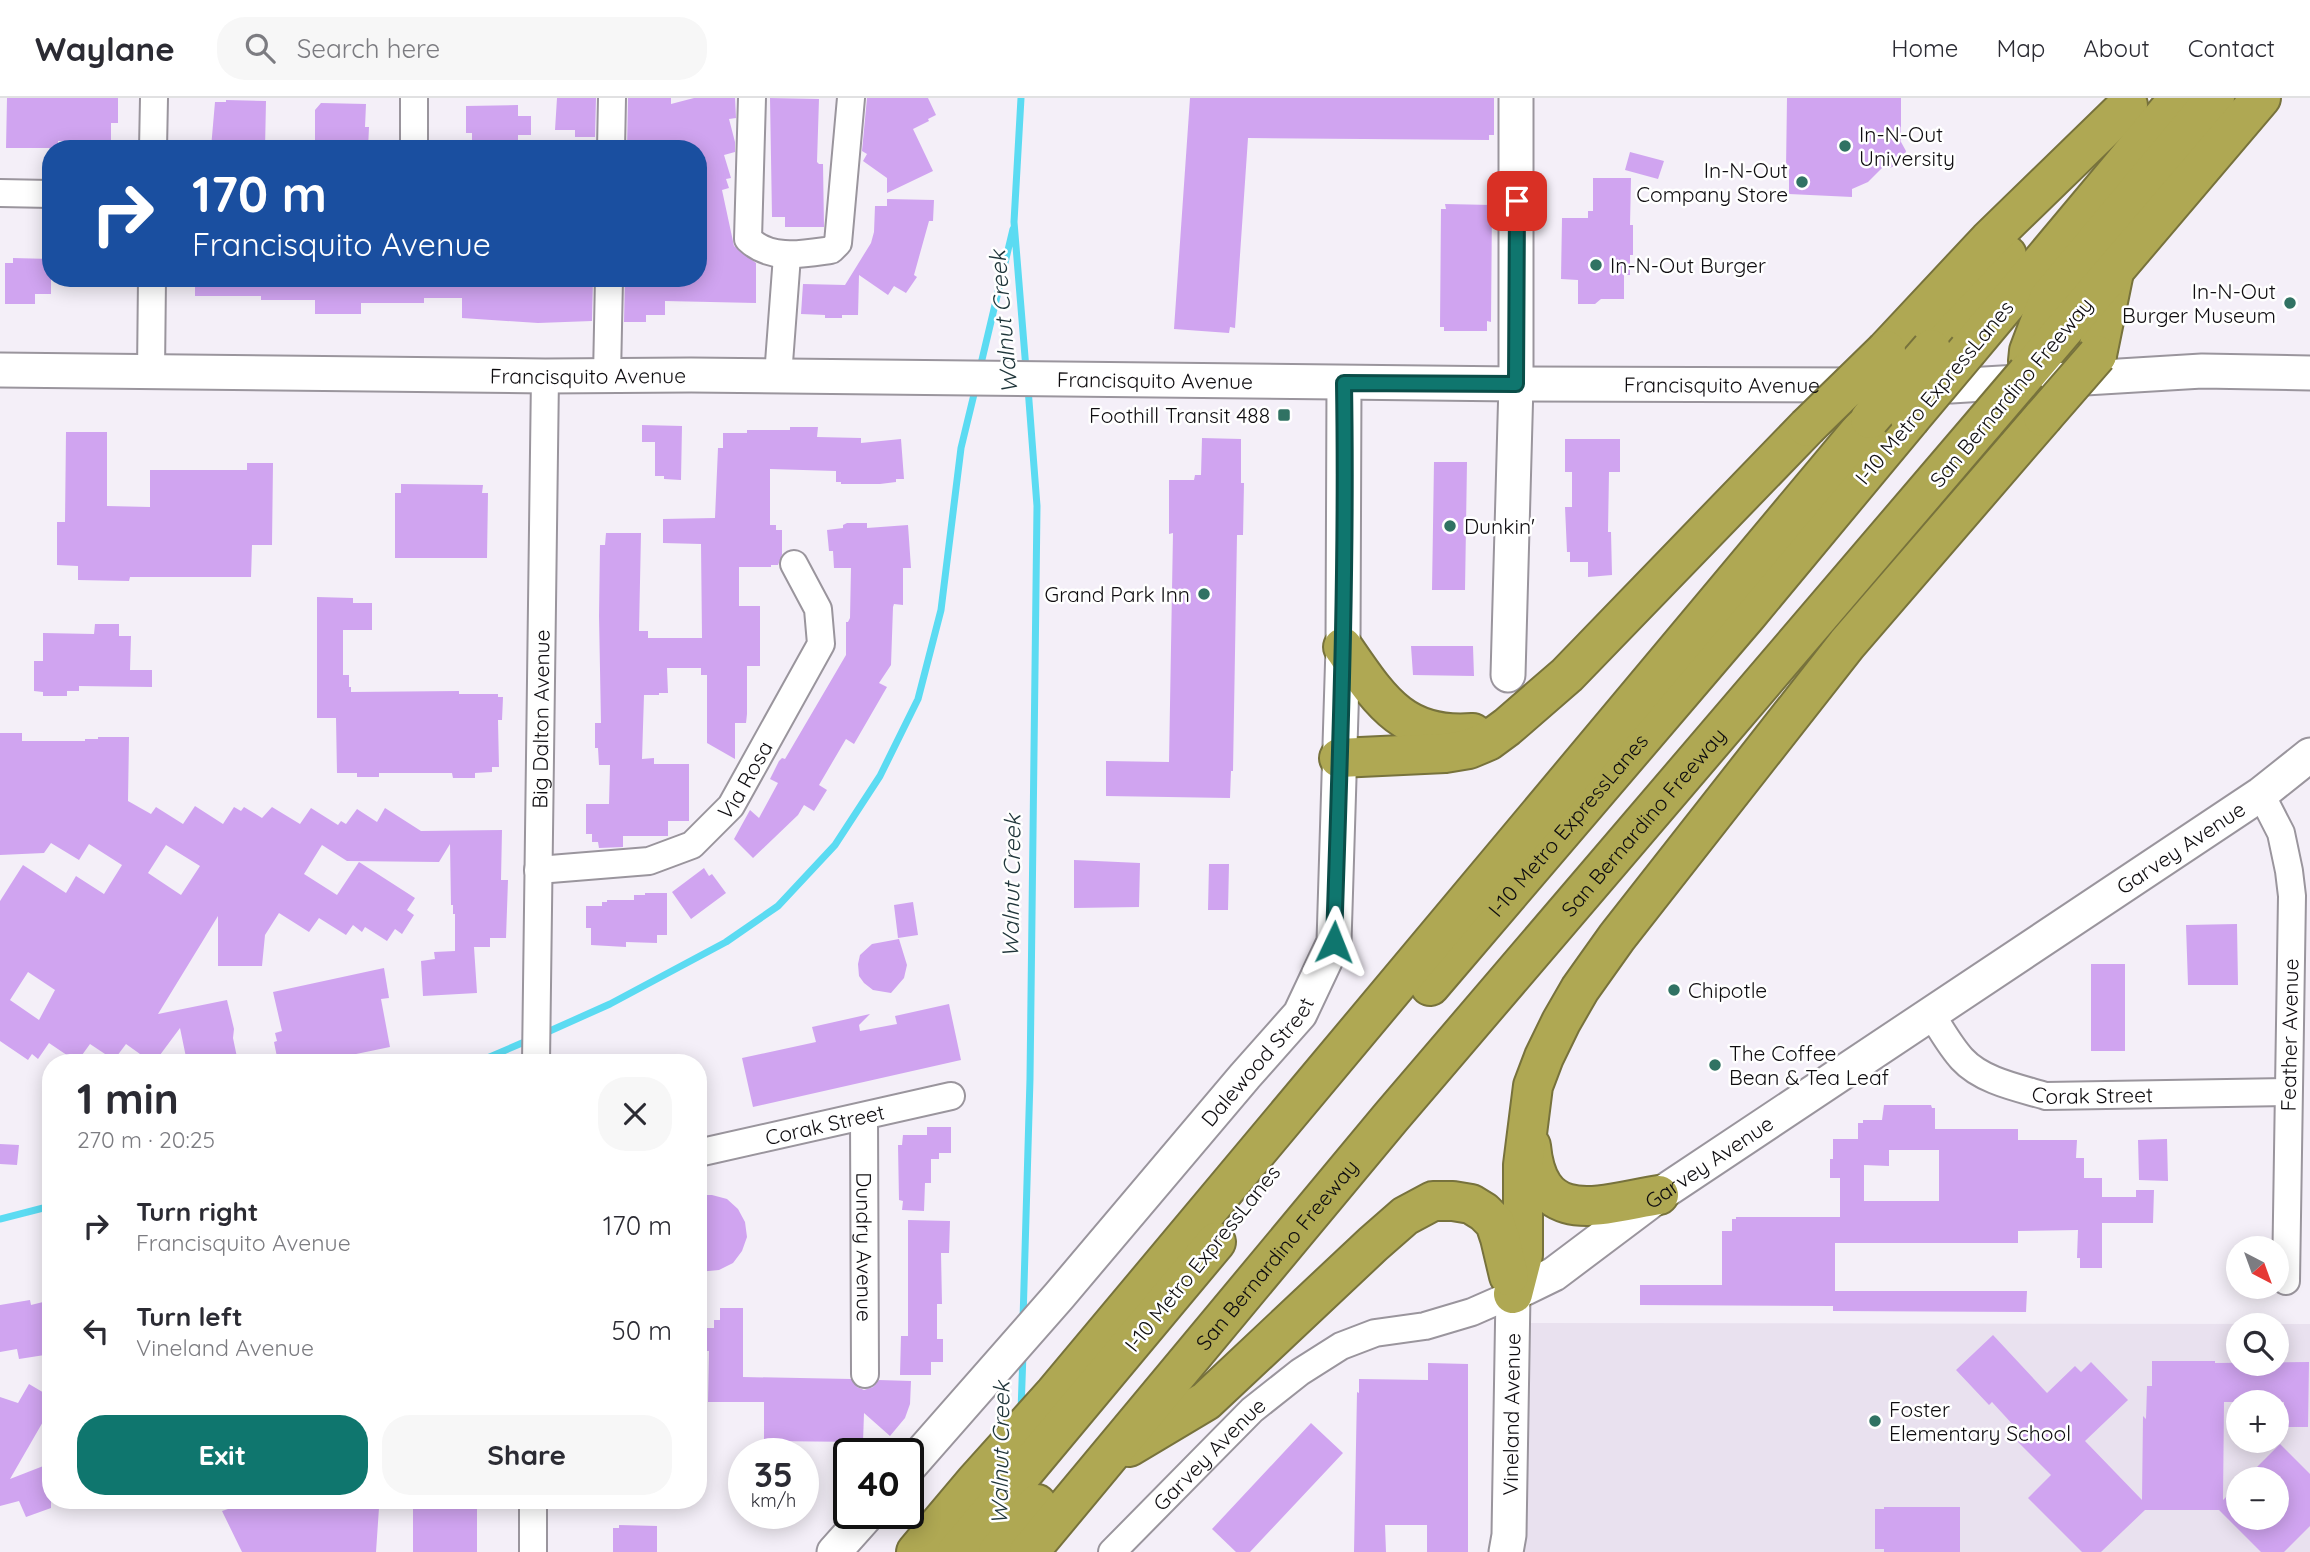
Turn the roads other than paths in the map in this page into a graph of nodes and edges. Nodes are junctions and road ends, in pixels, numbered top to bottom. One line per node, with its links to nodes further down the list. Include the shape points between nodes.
1 (154, 98): 11 (street)
2 (414, 98): 12 (street)
3 (612, 98): 13 (street)
4 (752, 98): 16 (street, via 747,239)
5 (851, 98): 16 (street, via 838,243 831,250)
6 (1516, 98): 29 (street)
7 (2179, 98): 20 (highway, I-10 Metro ExpressLanes)
8 (2215, 98): 21 (highway, I-10 Metro ExpressLanes, via 2049,298)
9 (2261, 98): 17 (highway, San Bernardino Freeway)
10 (2130, 101): 20 (highway); 33 (highway, bridge, via 1601,640)
11 (153, 140)
12 (414, 140)
13 (611, 140)
14 (0, 193): 15 (street)
15 (42, 194)
16 (787, 256): 27 (street)
17 (2114, 270): 21 (highway, San Bernardino Freeway); 43 (highway, bridge, via 2097,355 1847,644 1612,945 1580,989 1549,1045 1534,1086)
18 (152, 287): 23 (street)
19 (609, 287): 26 (street)
20 (1949, 350): 55 (highway, I-10 Metro ExpressLanes, bridge, via 1910,419 1265,1181 1053,1439); 59 (highway, bridge, via 1870,419 1055,1393)
21 (2034, 359): 48 (highway, San Bernardino Freeway, bridge)
22 (0, 370): 23 (street, Francisquito Avenue)
23 (151, 372): 25 (street, Francisquito Avenue)
24 (2310, 373): 29 (street, Francisquito Avenue, via 2202,372 1951,386)
25 (545, 376): 26 (street, Francisquito Avenue); 37 (street, Big Dalton Avenue)
26 (607, 376): 27 (street, Francisquito Avenue)
27 (778, 376): 28 (street, Francisquito Avenue)
28 (1344, 383): 29 (street, Francisquito Avenue); 31 (street, Dalewood Street)
29 (1516, 384): 32 (street)
30 (794, 564): 37 (street, Via Rosa, via 818,609 821,644 731,806 692,845 649,861)
31 (1343, 647): 33 (highway, via 1383,702 1403,719 1455,734); 35 (street, Dalewood Street)
32 (1508, 675)
33 (1507, 727): 35 (highway, via 1469,749)
34 (2310, 755): 36 (street, Garvey Avenue)
35 (1339, 758): 50 (street, Dalewood Street, via 1334,942 1300,1014)
36 (2261, 794): 38 (street, Garvey Avenue); 40 (street, Feather Avenue, via 2281,833 2292,896)
37 (538, 870): 39 (street, Big Dalton Avenue)
38 (1931, 1014): 40 (street, Corak Street, via 1964,1061 2009,1085 2046,1096); 45 (street, Garvey Avenue)
39 (536, 1054)
40 (2287, 1092): 46 (street, Feather Avenue)
41 (951, 1096): 42 (street, Corak Street)
42 (864, 1117): 44 (street, Corak Street); 49 (street, Dundry Avenue)
43 (1528, 1121): 45 (highway, via 1536,1171 1548,1191 1564,1203 1590,1208); 47 (highway, via 1523,1255)
44 (707, 1151)
45 (1659, 1195): 47 (street, Garvey Avenue, via 1554,1274)
46 (2286, 1236)
47 (1513, 1294): 51 (highway, via 1495,1223 1471,1204 1433,1201 1405,1216 1373,1244 1206,1401); 56 (street, Vineland Avenue); 60 (street, Garvey Avenue, via 1472,1312 1341,1346 1300,1372 1252,1409)
48 (1195, 1352): 51 (highway, San Bernardino Freeway); 55 (highway, I-10 Metro ExpressLanes, via 1142,1380 1051,1487)
49 (865, 1374)
50 (924, 1450)
51 (1106, 1461): 54 (highway, San Bernardino Freeway)
52 (533, 1509): 57 (street)
53 (855, 1529): 58 (street)
54 (1040, 1539)
55 (977, 1545)
56 (1511, 1546)
57 (533, 1552)
58 (834, 1552)
59 (916, 1552)
60 (1112, 1552)

